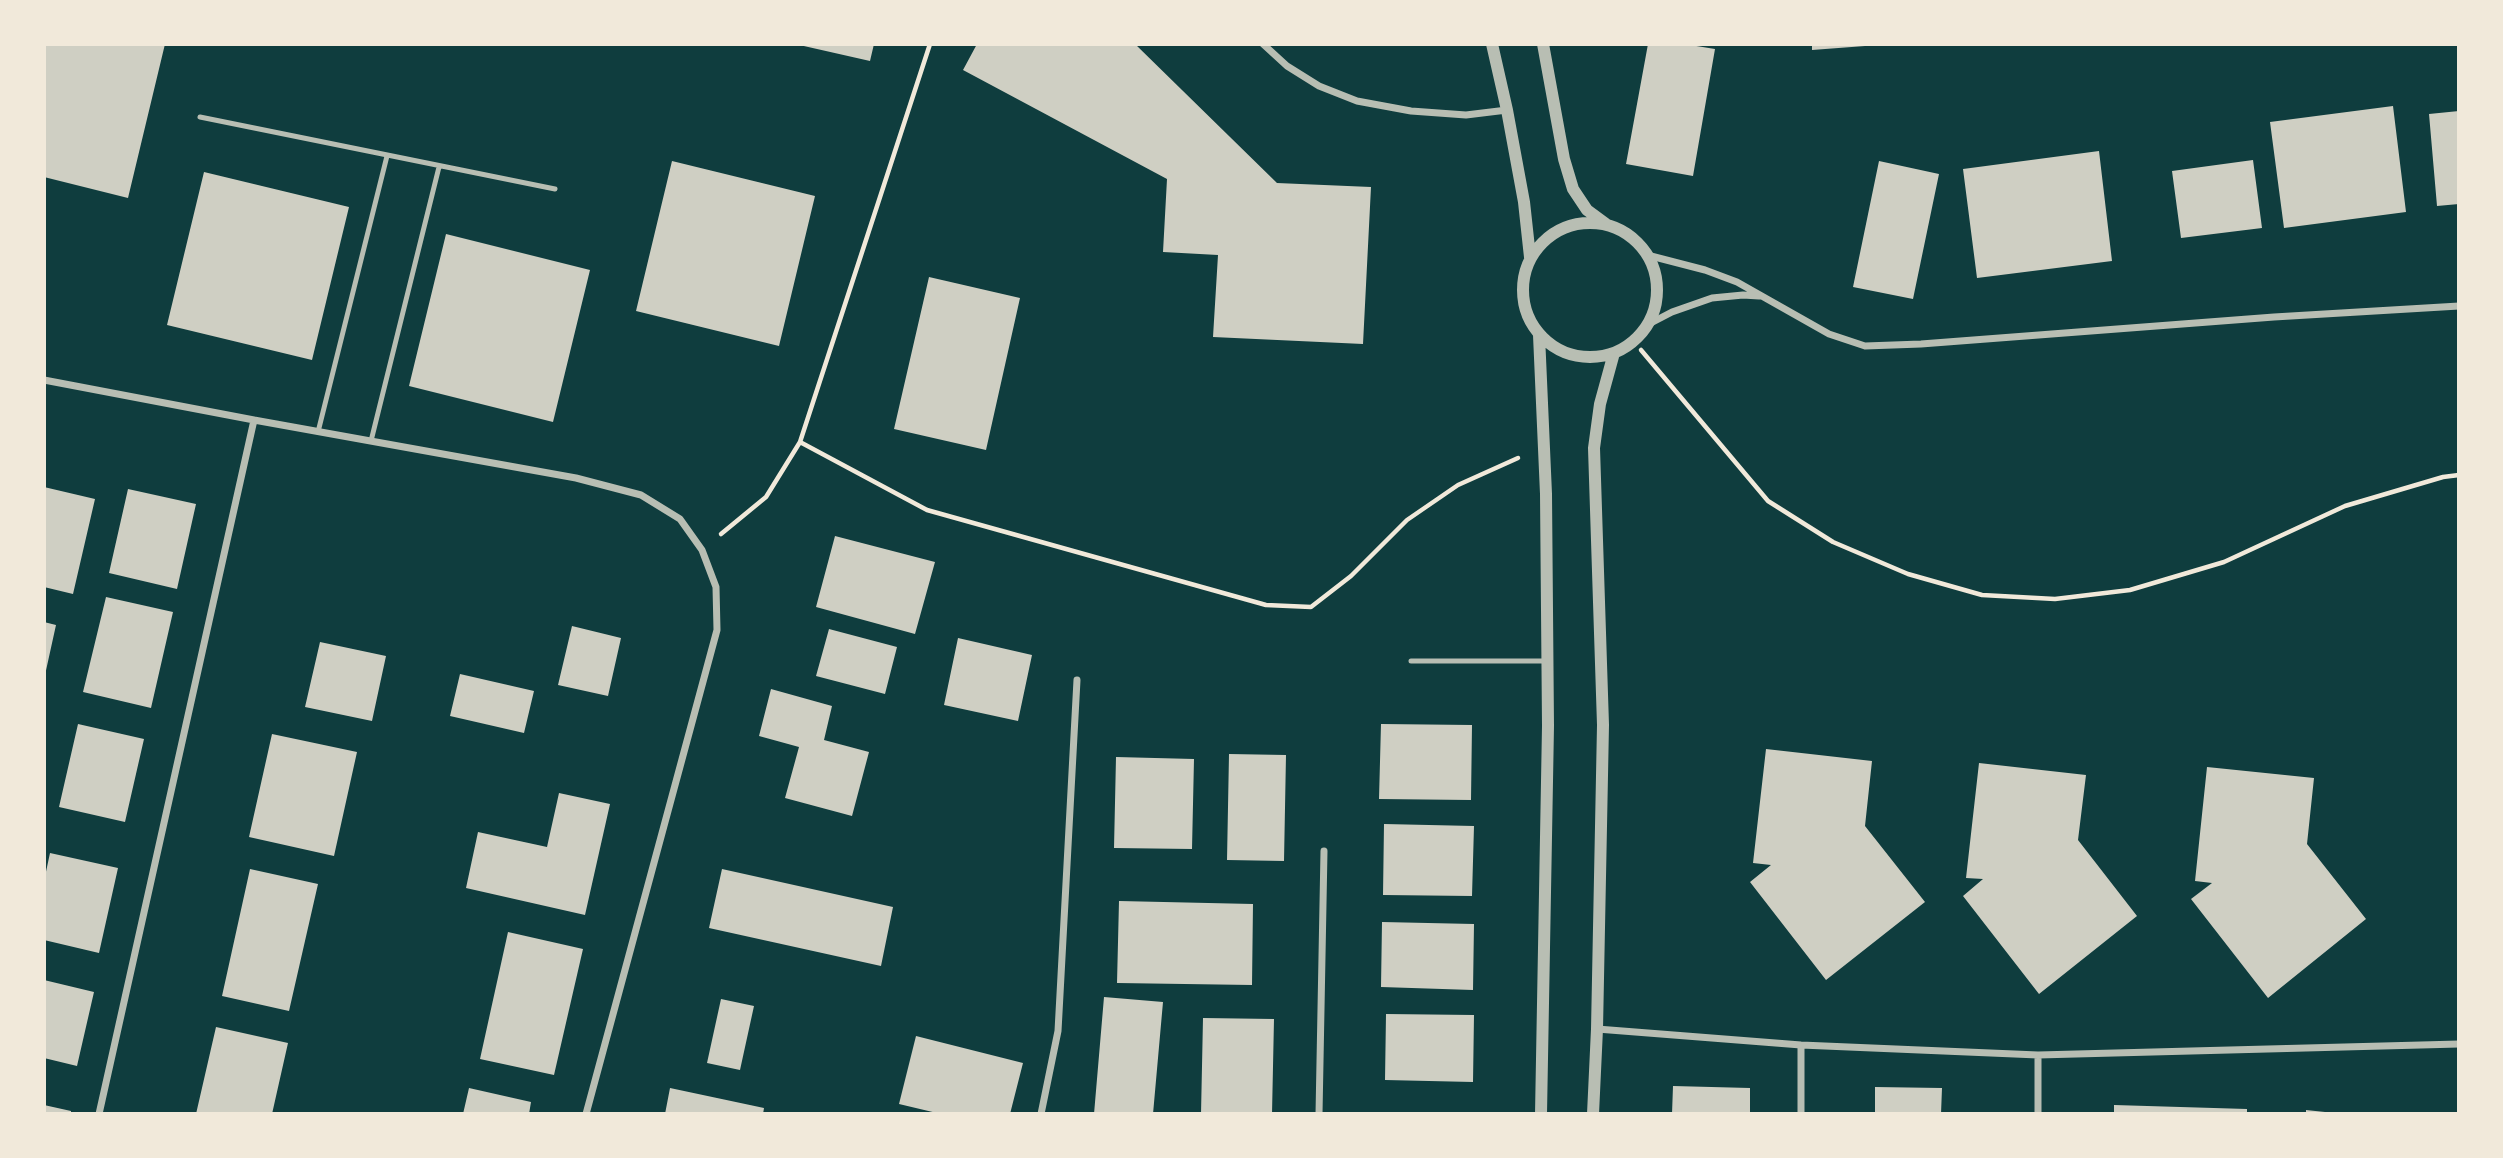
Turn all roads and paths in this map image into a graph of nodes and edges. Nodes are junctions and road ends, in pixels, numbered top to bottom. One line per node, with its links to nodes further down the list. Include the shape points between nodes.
1 (930, 44): 23 (path)
2 (1263, 44): 5 (street, via 1319,86 1357,101 1466,115)
3 (1492, 44): 5 (street)
4 (1543, 44): 10 (street, via 1573,189 1587,210)
5 (1507, 110): 12 (street)
6 (200, 117): 7 (lane)
7 (387, 156): 8 (lane); 21 (lane)
8 (439, 167): 9 (lane); 22 (lane)
9 (555, 189)
10 (1606, 224): 11 (street, via 1630,236); 12 (street, via 1563,228 1544,240)
11 (1647, 255): 13 (street, via 1705,270); 15 (street, via 1657,290)
12 (1530, 257): 16 (street, via 1522,297)
13 (1763, 296): 14 (street, via 1829,334 1865,346); 15 (street, via 1712,298)
14 (2459, 306)
15 (1647, 325): 17 (street)
16 (1539, 335): 18 (street, via 1573,356); 24 (street)
17 (1634, 341): 18 (street); 25 (path, via 1768,501 1833,542 1908,574 1982,595 2055,599 2130,590 2224,562 2345,506)
18 (1614, 354): 31 (street, via 1594,448 1603,725)
19 (44, 380): 20 (street)
20 (254, 420): 21 (street); 35 (street)
21 (318, 432): 22 (street)
22 (371, 441): 26 (street, via 576,478 641,495 680,519)
23 (800, 442): 24 (path, via 927,510 1266,605 1311,607 1351,576 1407,520 1458,485); 26 (path, via 766,497)
24 (1545, 447): 28 (street)
25 (2459, 475)
26 (702, 550): 36 (street, via 716,587 717,630)
27 (1410, 661): 28 (lane)
28 (1547, 661): 39 (street)
29 (1077, 680): 37 (street, via 1058,1031)
30 (1324, 851): 38 (street)
31 (1597, 1029): 33 (street); 40 (street)
32 (2459, 1044): 34 (street)
33 (1801, 1045): 34 (street); 41 (street)
34 (2038, 1055): 42 (street)
35 (99, 1114)
36 (586, 1114)
37 (1041, 1114)
38 (1319, 1114)
39 (1542, 1114)
40 (1593, 1114)
41 (1801, 1114)
42 (2038, 1114)

